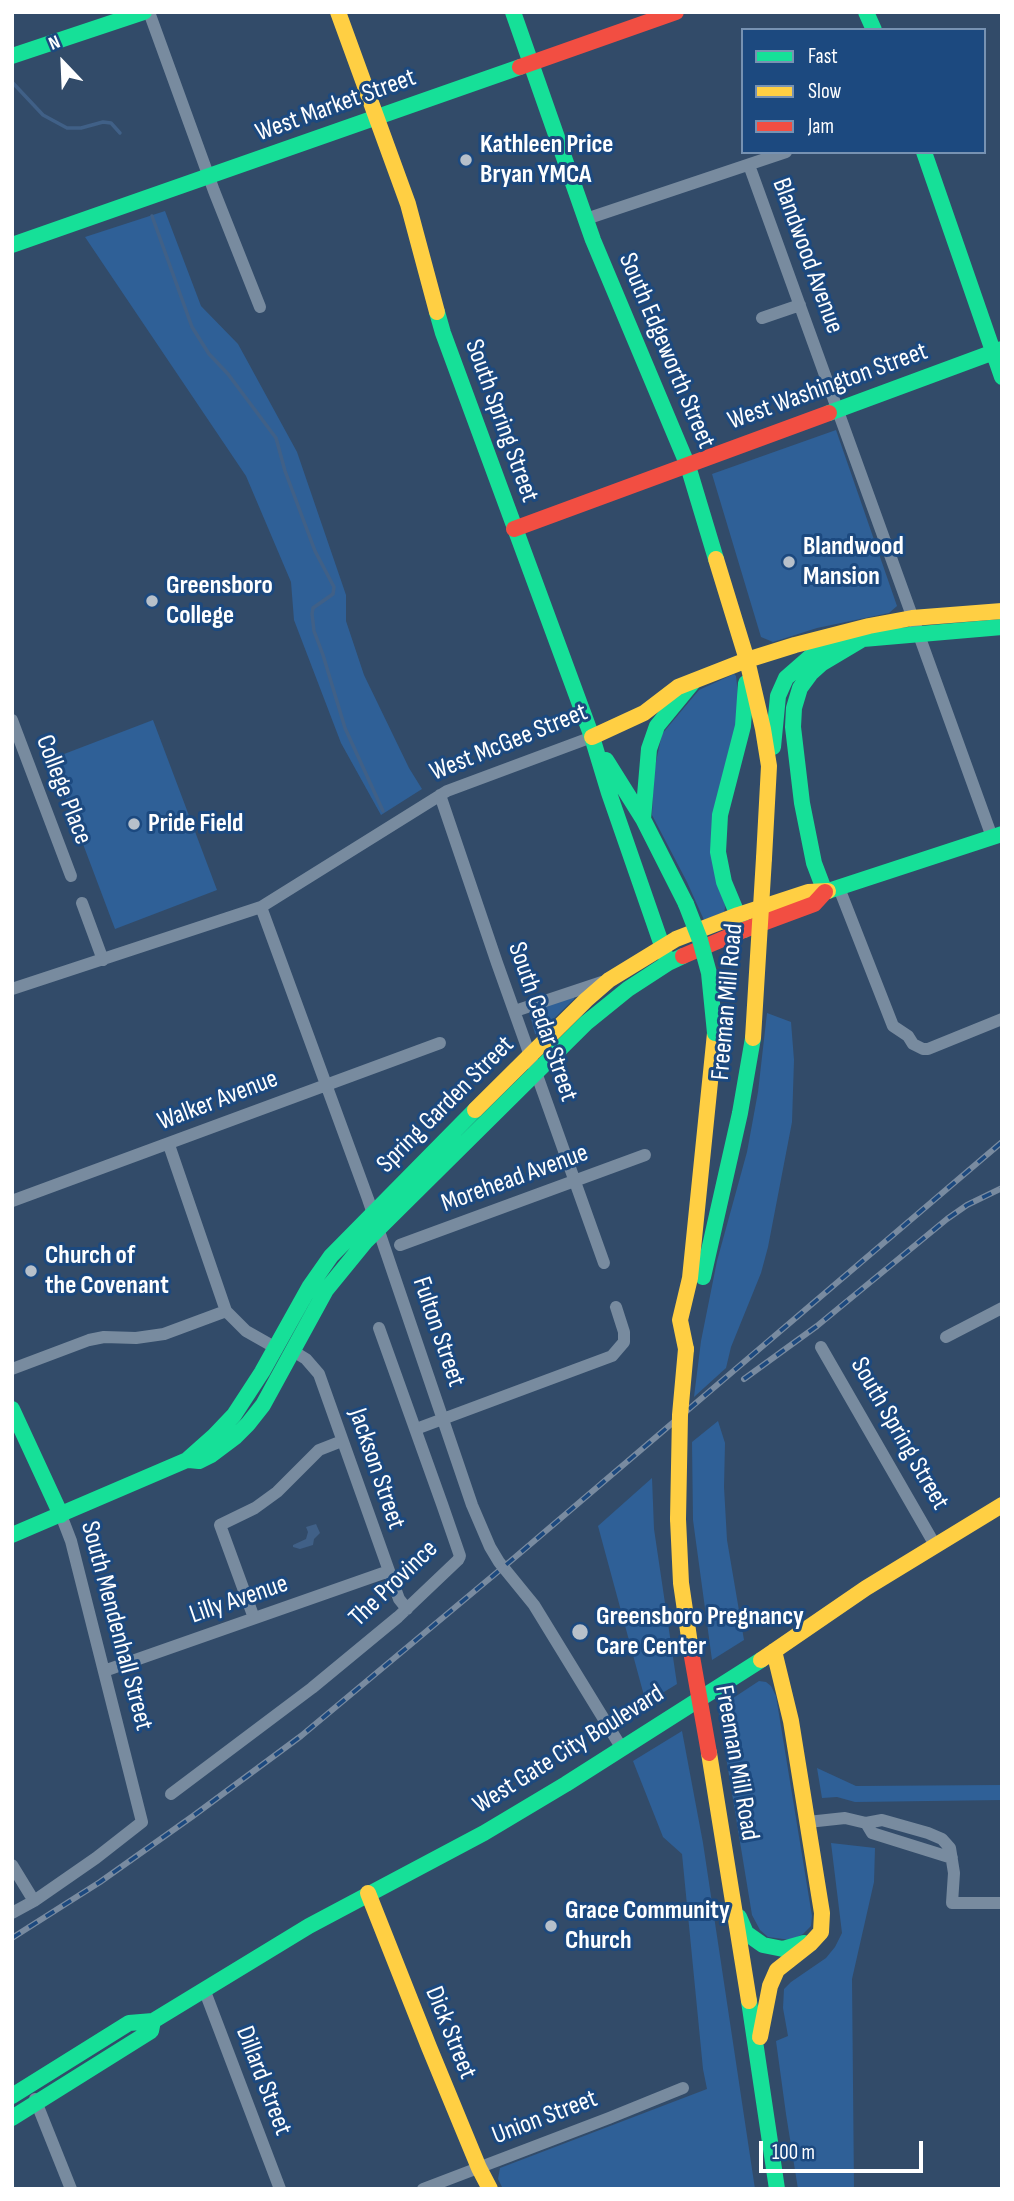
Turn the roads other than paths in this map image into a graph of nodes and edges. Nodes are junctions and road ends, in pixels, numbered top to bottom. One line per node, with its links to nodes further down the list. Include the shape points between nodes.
1 (147, 12): 7 (main road); 13 (street)
2 (338, 12): 9 (main road, South Spring Street)
3 (513, 12): 8 (main road, South Edgeworth Street)
4 (676, 12): 8 (main road, West Market Street)
5 (866, 12): 6 (main road)
6 (873, 28)
7 (12, 56)
8 (530, 64): 9 (main road, West Market Street); 14 (main road, South Edgeworth Street)
9 (375, 118): 13 (main road, West Market Street); 23 (main road, South Spring Street, via 408,204 443,333)
10 (780, 154): 12 (street)
11 (926, 154): 19 (main road)
12 (749, 164): 14 (street); 16 (street, Blandwood Avenue)
13 (209, 176): 15 (main road, West Market Street); 17 (street)
14 (586, 219): 22 (main road, South Edgeworth Street)
15 (12, 245)
16 (800, 305): 18 (street); 21 (street, Blandwood Avenue)
17 (260, 307)
18 (762, 318)
19 (998, 350): 20 (main road); 21 (main road, West Washington Street)
20 (1002, 377)
21 (838, 409): 22 (main road, West Washington Street); 25 (street, Blandwood Avenue)
22 (688, 466): 23 (main road, West Washington Street); 29 (main road, South Edgeworth Street)
23 (514, 529): 32 (main road, South Spring Street)
24 (1002, 611): 25 (main road, West McGee Street)
25 (912, 618): 27 (street, Blandwood Avenue); 29 (main road, West McGee Street, via 822,637)
26 (1002, 626): 27 (main road)
27 (918, 635): 28 (main road); 37 (street, Blandwood Avenue)
28 (863, 639): 34 (main road, via 810,657 786,678 778,696); 39 (main road, via 811,673 794,708 802,803 814,863)
29 (747, 660): 30 (main road, West McGee Street); 34 (main road, Freeman Mill Road); 42 (main road, via 743,726 720,814 718,852)
30 (694, 681): 32 (main road, West McGee Street, via 633,719); 36 (main road, via 657,726 649,749)
31 (12, 720): 33 (street, College Place)
32 (592, 737): 35 (street, West McGee Street); 36 (main road, Freeman Mill Road); 44 (main road)
33 (16, 741): 38 (street, College Place)
34 (769, 766): 68 (main road, Freeman Mill Road, bridge, via 753,1038 694,1327)
35 (440, 795): 41 (street, West McGee Street); 49 (street, South Cedar Street)
36 (643, 819): 68 (main road, Freeman Mill Road, bridge, via 699,940 709,973 715,1033 690,1278 680,1320)
37 (997, 835): 39 (main road, Spring Garden Street)
38 (71, 876)
39 (832, 890): 42 (main road, Spring Garden Street, via 808,891); 43 (main road, Spring Garden Street, via 814,904); 50 (street, via 894,1026 913,1044 928,1049)
40 (82, 903): 45 (street)
41 (261, 906): 45 (street, West McGee Street); 54 (street, Fulton Street)
42 (737, 915): 43 (main road); 44 (main road, Spring Garden Street)
43 (744, 930): 46 (main road, Spring Garden Street)
44 (662, 947): 46 (main road); 47 (main road, Spring Garden Street)
45 (103, 960): 48 (street, West McGee Street)
46 (668, 963): 53 (main road, Spring Garden Street, via 609,1003)
47 (609, 980): 49 (street); 52 (main road, Spring Garden Street)
48 (12, 989)
49 (514, 1011): 52 (street, South Cedar Street)
50 (1002, 1019)
51 (440, 1043): 54 (street, Walker Avenue)
52 (530, 1054): 53 (street, South Cedar Street); 59 (main road, Spring Garden Street)
53 (537, 1073): 57 (street, South Cedar Street); 60 (main road, Spring Garden Street)
54 (327, 1084): 55 (street, Walker Avenue); 59 (street, Fulton Street)
55 (169, 1145): 58 (street, Walker Avenue); 65 (street)
56 (645, 1155): 57 (street, Morehead Avenue)
57 (574, 1181): 61 (street, Morehead Avenue); 62 (street, South Cedar Street)
58 (12, 1201)
59 (373, 1212): 60 (street, Fulton Street); 70 (main road, Spring Garden Street, via 331,1256)
60 (379, 1228): 71 (main road, Spring Garden Street, via 326,1290); 74 (street, Fulton Street)
61 (400, 1245)
62 (604, 1264)
63 (616, 1307): 74 (street, via 624,1342 612,1356)
64 (1002, 1308): 67 (street)
65 (226, 1311): 70 (street, via 246,1331); 72 (street, via 164,1334 89,1340)
66 (379, 1328): 75 (street, The Province)
67 (946, 1337)
68 (686, 1346): 98 (main road, Freeman Mill Road, bridge, via 680,1415 681,1583)
69 (821, 1347): 81 (street, South Spring Street)
70 (276, 1348): 77 (main road, Spring Garden Street, via 234,1415)
71 (293, 1351): 76 (street, Jackson Street, via 319,1374); 77 (main road, Spring Garden Street, via 248,1424 211,1455)
72 (12, 1368)
73 (12, 1409): 79 (main road, South Mendenhall Street)
74 (444, 1418): 75 (street); 87 (street, Fulton Street, via 472,1505 494,1555 534,1605)
75 (416, 1429): 83 (street, The Province, via 460,1556)
76 (342, 1441): 82 (street, Jackson Street); 84 (street, via 319,1450 255,1508 220,1525)
77 (187, 1460): 79 (main road, Spring Garden Street)
78 (1002, 1505): 81 (main road, West Gate City Boulevard)
79 (61, 1515): 80 (main road, Spring Garden Street); 86 (street, South Mendenhall Street)
80 (12, 1535)
81 (935, 1545): 85 (main road, West Gate City Boulevard)
82 (388, 1571): 83 (street, Jackson Street); 84 (street, Lilly Avenue)
83 (407, 1609): 88 (street, The Province, via 312,1688)
84 (254, 1618): 86 (street, Lilly Avenue)
85 (774, 1651): 87 (main road, West Gate City Boulevard); 89 (main road)
86 (104, 1671): 96 (street, South Mendenhall Street, via 142,1822)
87 (621, 1747): 95 (main road, West Gate City Boulevard, via 484,1833)
88 (171, 1794)
89 (808, 1822): 90 (street, via 845,1818); 100 (main road)
90 (866, 1823): 91 (street, via 882,1819); 92 (street, via 872,1833)
91 (907, 1827): 92 (street); 93 (street, via 942,1839)
92 (904, 1843): 93 (street)
93 (952, 1858): 97 (street, via 952,1903)
94 (12, 1865): 96 (street)
95 (368, 1894): 101 (main road, West Gate City Boulevard); 109 (main road, Dick Street)
96 (34, 1901): 99 (street)
97 (1002, 1903)
98 (735, 1907): 100 (main road, via 746,1933 764,1945 783,1949 803,1944); 103 (main road, Freeman Mill Road)
99 (12, 1913)
100 (821, 1932): 103 (main road, via 777,1970)
101 (204, 1989): 102 (main road, West Gate City Boulevard); 111 (street, Dillard Street)
102 (153, 2021): 104 (main road, West Gate City Boulevard, via 129,2023); 107 (main road, West Gate City Boulevard, via 151,2031)
103 (757, 2053): 114 (main road, Freeman Mill Road)
104 (30, 2085): 106 (main road, West Gate City Boulevard); 107 (street)
105 (683, 2088): 109 (street, Union Street)
106 (12, 2096)
107 (37, 2103): 108 (main road, West Gate City Boulevard); 110 (street)
108 (12, 2118)
109 (479, 2168): 112 (street, Union Street); 113 (main road, Dick Street)
110 (71, 2189)
111 (280, 2189)
112 (424, 2189)
113 (490, 2189)
114 (777, 2189)

